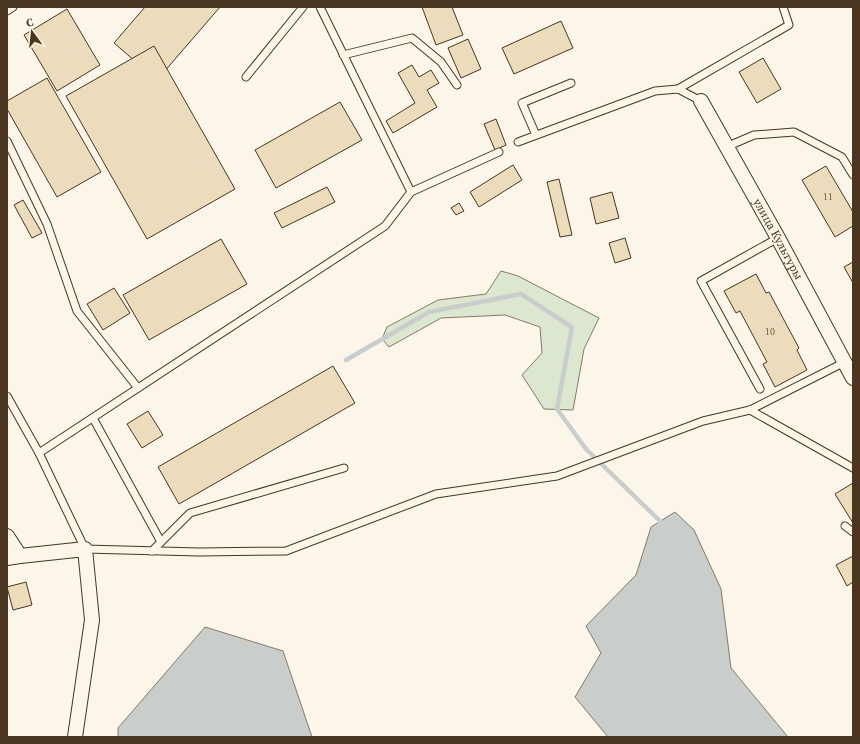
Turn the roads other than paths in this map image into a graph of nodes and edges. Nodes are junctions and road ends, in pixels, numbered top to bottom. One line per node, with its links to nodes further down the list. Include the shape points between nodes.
1 (13, 7): 5 (lane)
2 (304, 7): 7 (lane)
3 (320, 7): 6 (lane)
4 (783, 7): 10 (lane, via 790,25)
5 (7, 11)
6 (343, 55): 9 (lane, via 412,38 441,62); 18 (lane)
7 (246, 77)
8 (571, 84): 12 (lane, via 522,103)
9 (456, 85)
10 (678, 89): 11 (lane); 12 (lane, via 655,91)
11 (701, 101): 15 (street, улица Культуры)
12 (536, 135): 14 (lane)
13 (7, 141): 22 (lane, via 47,224 77,311)
14 (518, 142)
15 (726, 147): 17 (lane, via 754,135 794,132 842,157); 19 (street, улица Культуры)
16 (499, 152): 18 (lane)
17 (853, 175)
18 (411, 192): 22 (lane, via 385,226)
19 (778, 238): 20 (street, улица Культуры); 23 (lane, via 700,281)
20 (849, 360): 21 (street, улица Культуры); 25 (lane)
21 (853, 378)
22 (138, 388): 26 (lane)
23 (760, 389)
24 (7, 396): 27 (lane)
25 (750, 410): 29 (lane); 35 (lane, via 703,421 557,476 436,494 286,551)
26 (93, 418): 27 (lane); 33 (lane)
27 (39, 453): 34 (lane)
28 (344, 468): 33 (lane, via 190,513)
29 (853, 468)
30 (846, 526): 31 (lane)
31 (853, 532)
32 (7, 536): 36 (street)
33 (161, 542): 35 (lane)
34 (85, 549): 35 (lane); 36 (street); 37 (street, via 92,620)
35 (152, 551)
36 (13, 557)
37 (75, 737)

